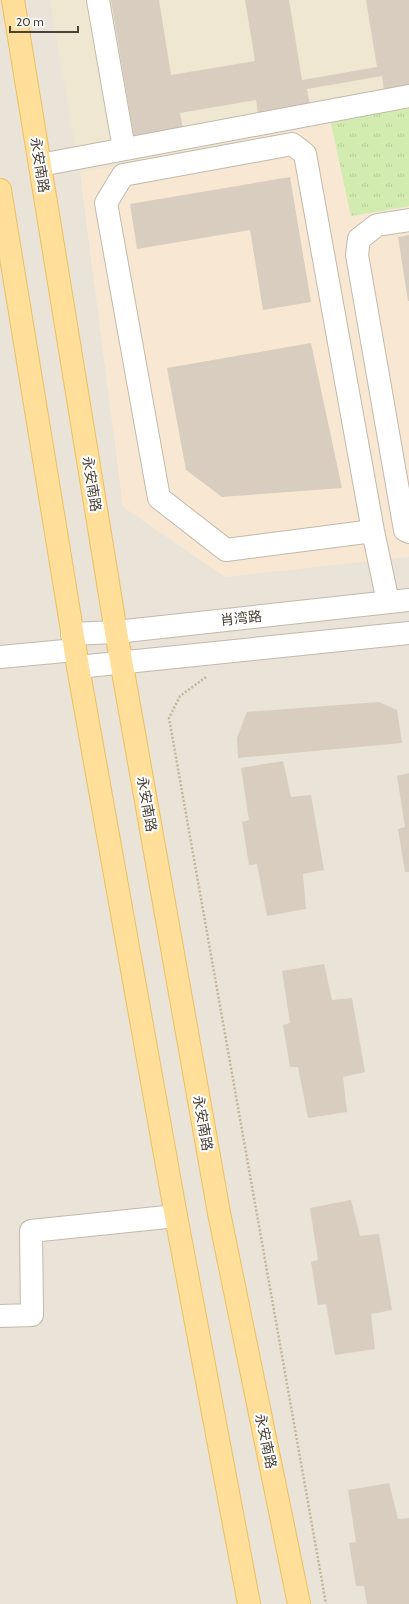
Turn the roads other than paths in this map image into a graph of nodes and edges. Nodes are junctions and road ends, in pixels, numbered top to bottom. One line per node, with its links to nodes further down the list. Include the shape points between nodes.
1 (13, 0): 5 (main road, 永安南路)
2 (98, 0): 4 (street)
3 (409, 96): 4 (street)
4 (124, 149): 5 (street)
5 (40, 165): 12 (main road, 永安南路)
6 (0, 190): 14 (main road)
7 (409, 220): 9 (street, via 377,225 359,239 357,255 405,530)
8 (373, 531): 8 (street, via 305,154 292,144 123,175 106,203 160,498 226,550); 11 (street)
9 (409, 532)
10 (409, 600): 11 (street, 肖湾路)
11 (388, 602): 12 (street, 肖湾路)
12 (116, 632): 14 (street, 肖湾路); 16 (main road, 永安南路)
13 (409, 633): 16 (street)
14 (75, 651): 15 (street); 16 (street); 17 (main road)
15 (0, 657)
16 (122, 663): 20 (main road, 永安南路, via 219,1213)
17 (176, 1216): 18 (street, via 31,1231 32,1315); 19 (main road)
18 (0, 1316)
19 (249, 1604)
20 (299, 1604)

